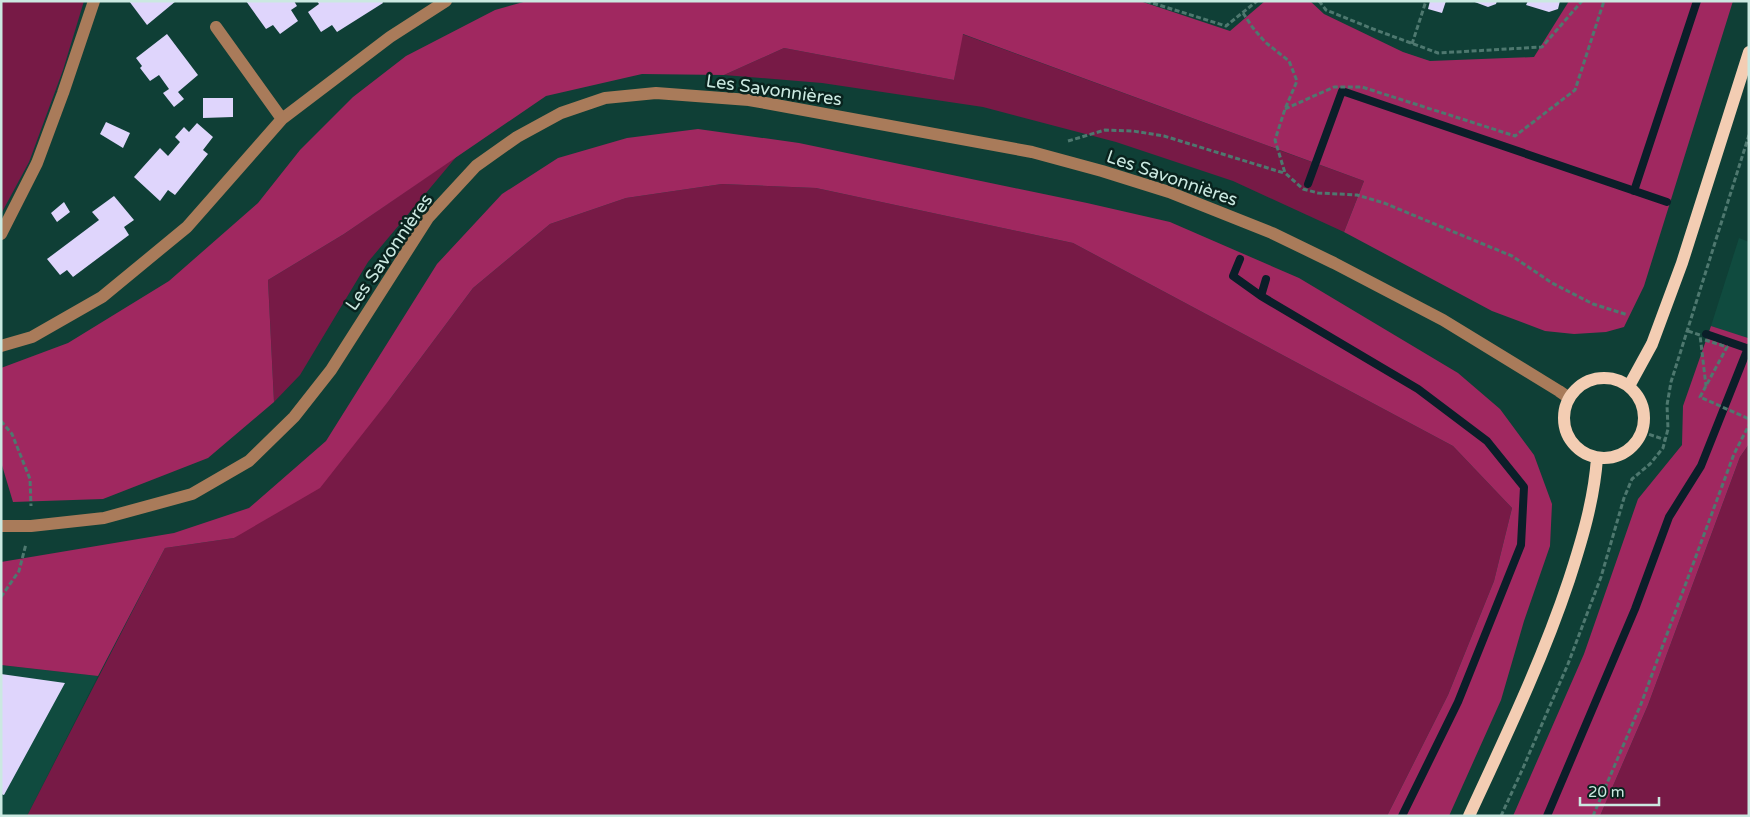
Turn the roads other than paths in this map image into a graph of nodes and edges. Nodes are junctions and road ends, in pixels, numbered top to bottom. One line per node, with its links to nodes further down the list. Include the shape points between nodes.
1 (94, 1): 6 (street, via 37,163)
2 (446, 1): 5 (street, via 390,37)
3 (216, 27): 5 (street)
4 (1749, 52): 8 (main road, via 1682,263 1652,344)
5 (282, 119): 7 (street, via 187,228 109,292 40,333)
6 (1, 234)
7 (1, 346)
8 (1629, 386): 9 (main road, via 1618,380 1593,379 1581,385); 10 (main road, via 1643,407 1642,432 1627,452 1615,457)
9 (1569, 398): 10 (main road, via 1564,417 1565,430 1579,450); 11 (street, Les Savonnières, via 1444,320 1334,263 1272,233 1169,192 1032,152 749,100 656,93 605,98 561,113 517,137 476,166 428,218 331,370 294,417 249,461 192,494 104,518)
10 (1597, 458): 12 (main road, via 1582,540 1561,604 1511,726)
11 (1, 526)
12 (1469, 816)

